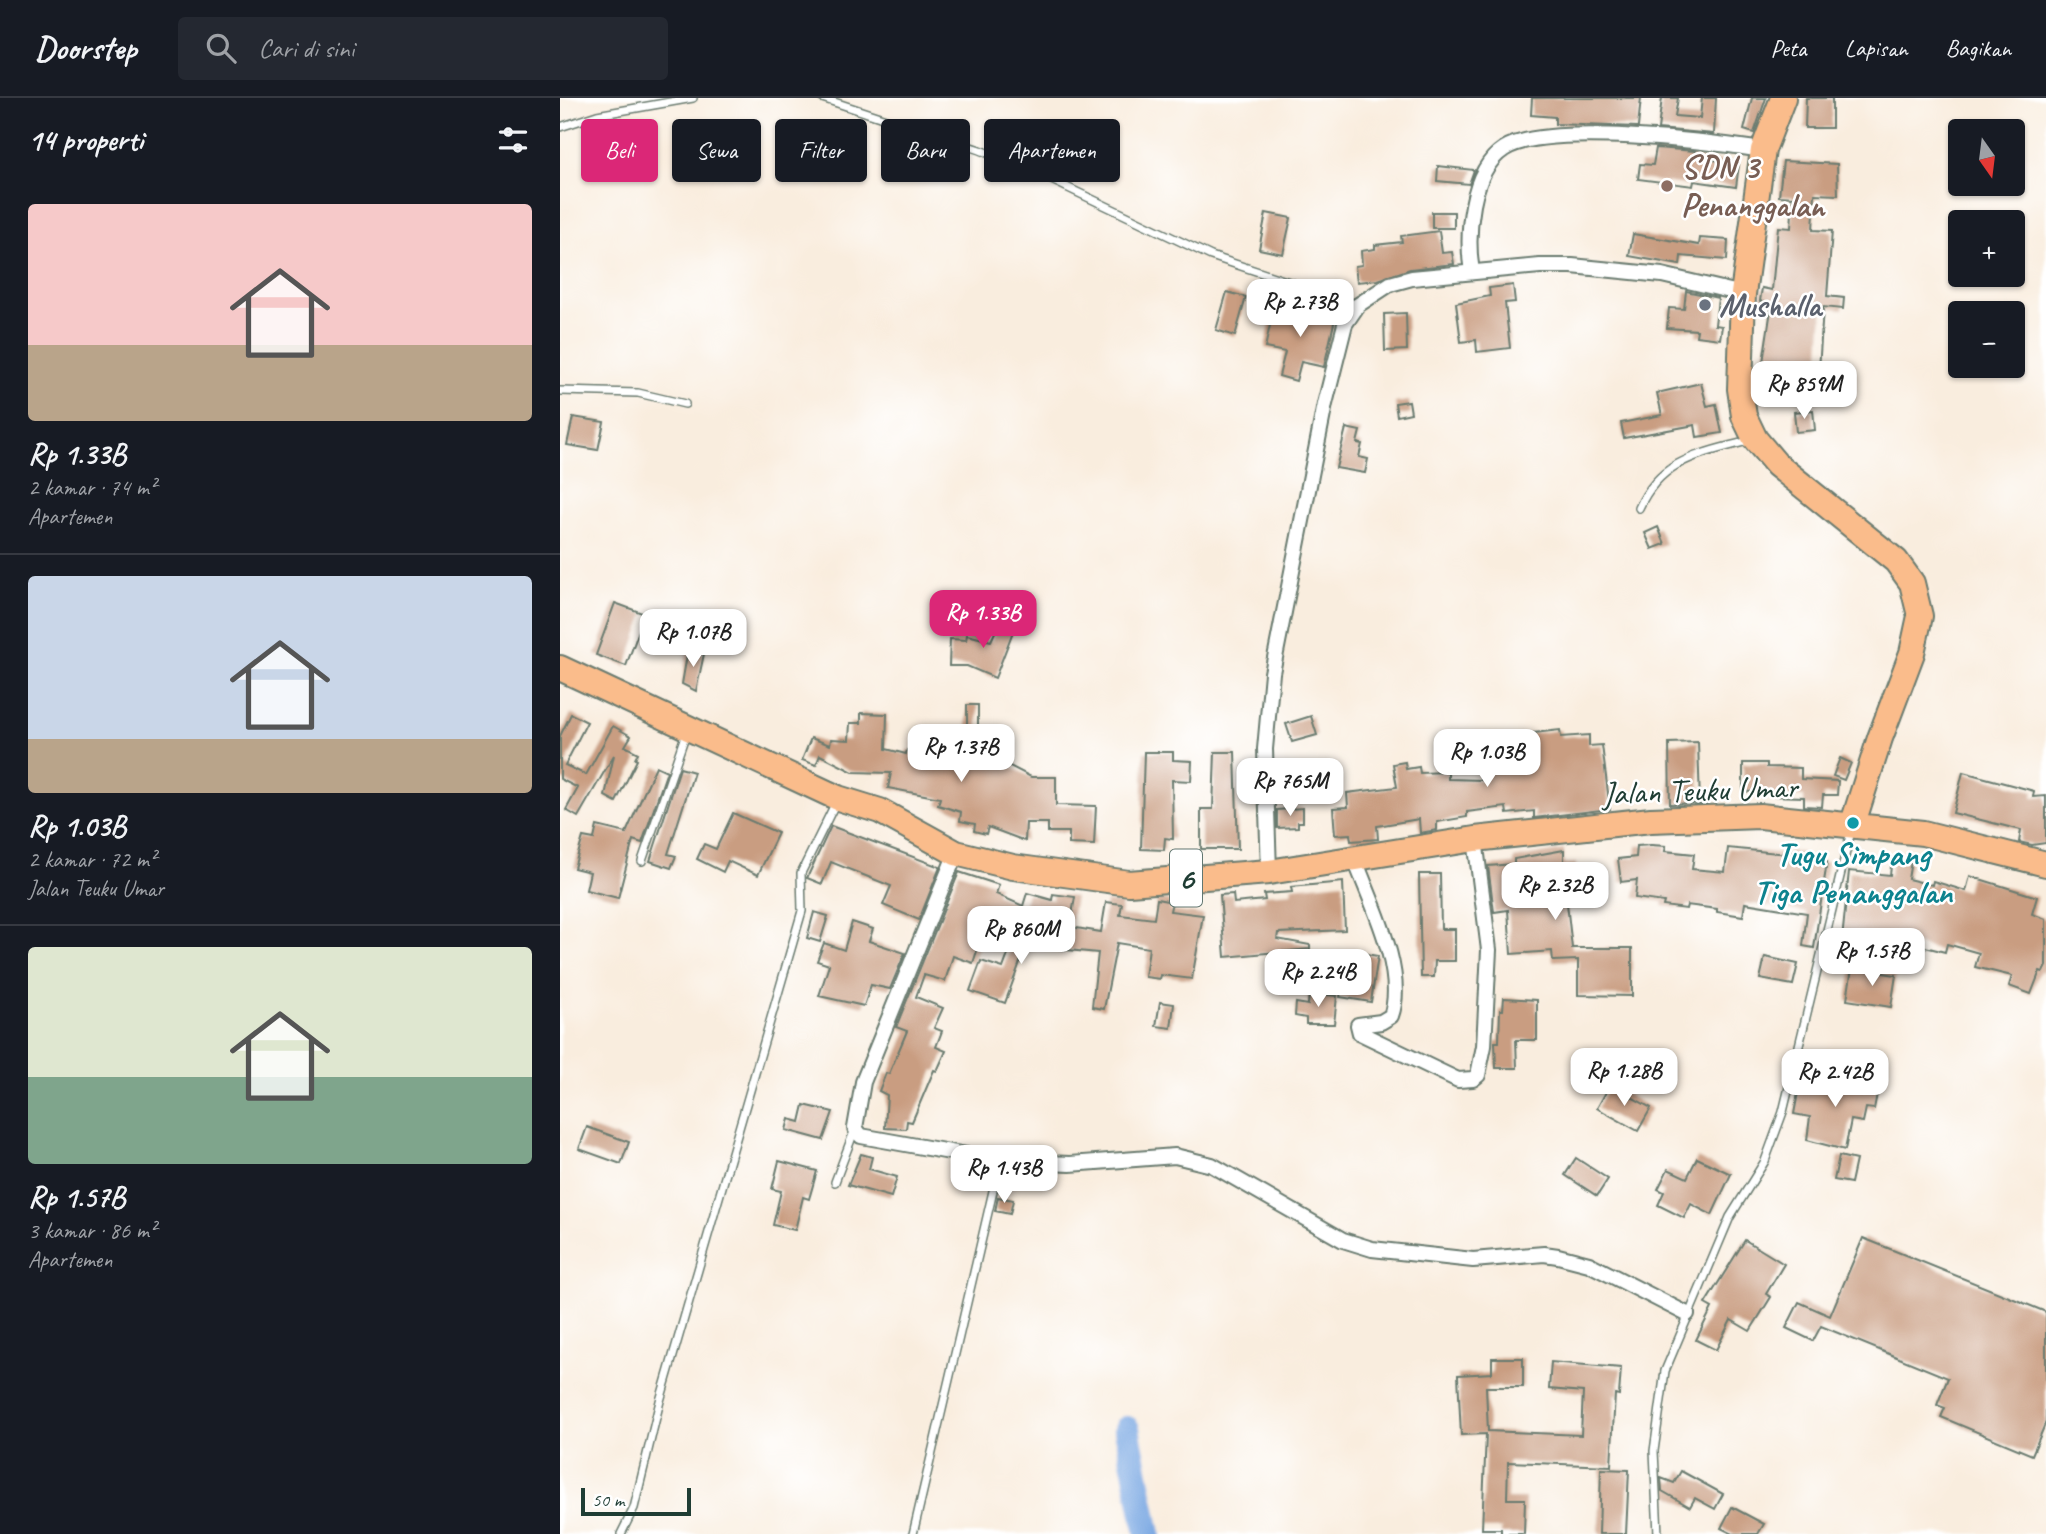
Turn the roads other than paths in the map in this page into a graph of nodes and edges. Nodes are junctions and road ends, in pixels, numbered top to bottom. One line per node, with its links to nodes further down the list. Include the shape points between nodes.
1 (693, 98): 4 (lane, via 597,115)
2 (822, 98): 8 (lane, via 980,150 1211,256)
3 (1783, 98): 5 (highway)
4 (560, 127)
5 (1763, 150): 6 (street, via 1649,138 1563,136 1518,143 1504,149 1484,173 1469,226); 7 (highway)
6 (1472, 272): 7 (street, via 1540,266 1597,268 1662,275); 8 (street, via 1390,284)
7 (1743, 294): 11 (highway, via 1741,389 1744,416)
8 (1358, 305): 22 (street, via 1345,324 1325,404 1272,673 1265,749)
9 (560, 391): 10 (lane, via 638,393)
10 (685, 404)
11 (1755, 439): 12 (lane, via 1677,463 1651,485); 16 (highway, via 1794,481 1896,561 1918,600 1920,616 1912,653)
12 (1639, 508)
13 (560, 668): 14 (highway, Jalan Teuku Umar / 6)
14 (687, 729): 15 (highway, Jalan Teuku Umar / 6); 20 (lane)
15 (838, 798): 18 (highway, Jalan Teuku Umar / 6, via 880,811); 27 (lane, via 801,873 803,911 660,1401 634,1508)
16 (1853, 823): 17 (highway, Jalan Teuku Umar / 6, via 1760,816 1651,820); 21 (highway, Jalan Teuku Umar, via 1923,833); 26 (lane, via 1783,1112 1765,1161 1730,1217)
17 (1475, 839): 19 (highway, Jalan Teuku Umar / 6); 19 (street, via 1489,959 1482,1058 1478,1075 1467,1080 1458,1080 1360,1033 1358,1025 1391,1016 1397,993 1390,959)
18 (956, 853): 22 (highway, Jalan Teuku Umar / 6, via 1013,867 1129,883); 23 (street, via 863,1082)
19 (1354, 857): 22 (highway, Jalan Teuku Umar / 6)
20 (642, 861)
21 (2046, 864)
22 (1269, 872)
23 (855, 1128): 24 (street, via 861,1136); 25 (lane)
24 (1000, 1161): 26 (street, via 1079,1163 1175,1156 1212,1165 1343,1240 1372,1250 1473,1260 1558,1256 1589,1264); 28 (lane)
25 (835, 1182)
26 (1687, 1314): 29 (lane, via 1665,1371 1657,1412)
27 (621, 1534)
28 (912, 1534)
29 (1658, 1534)

